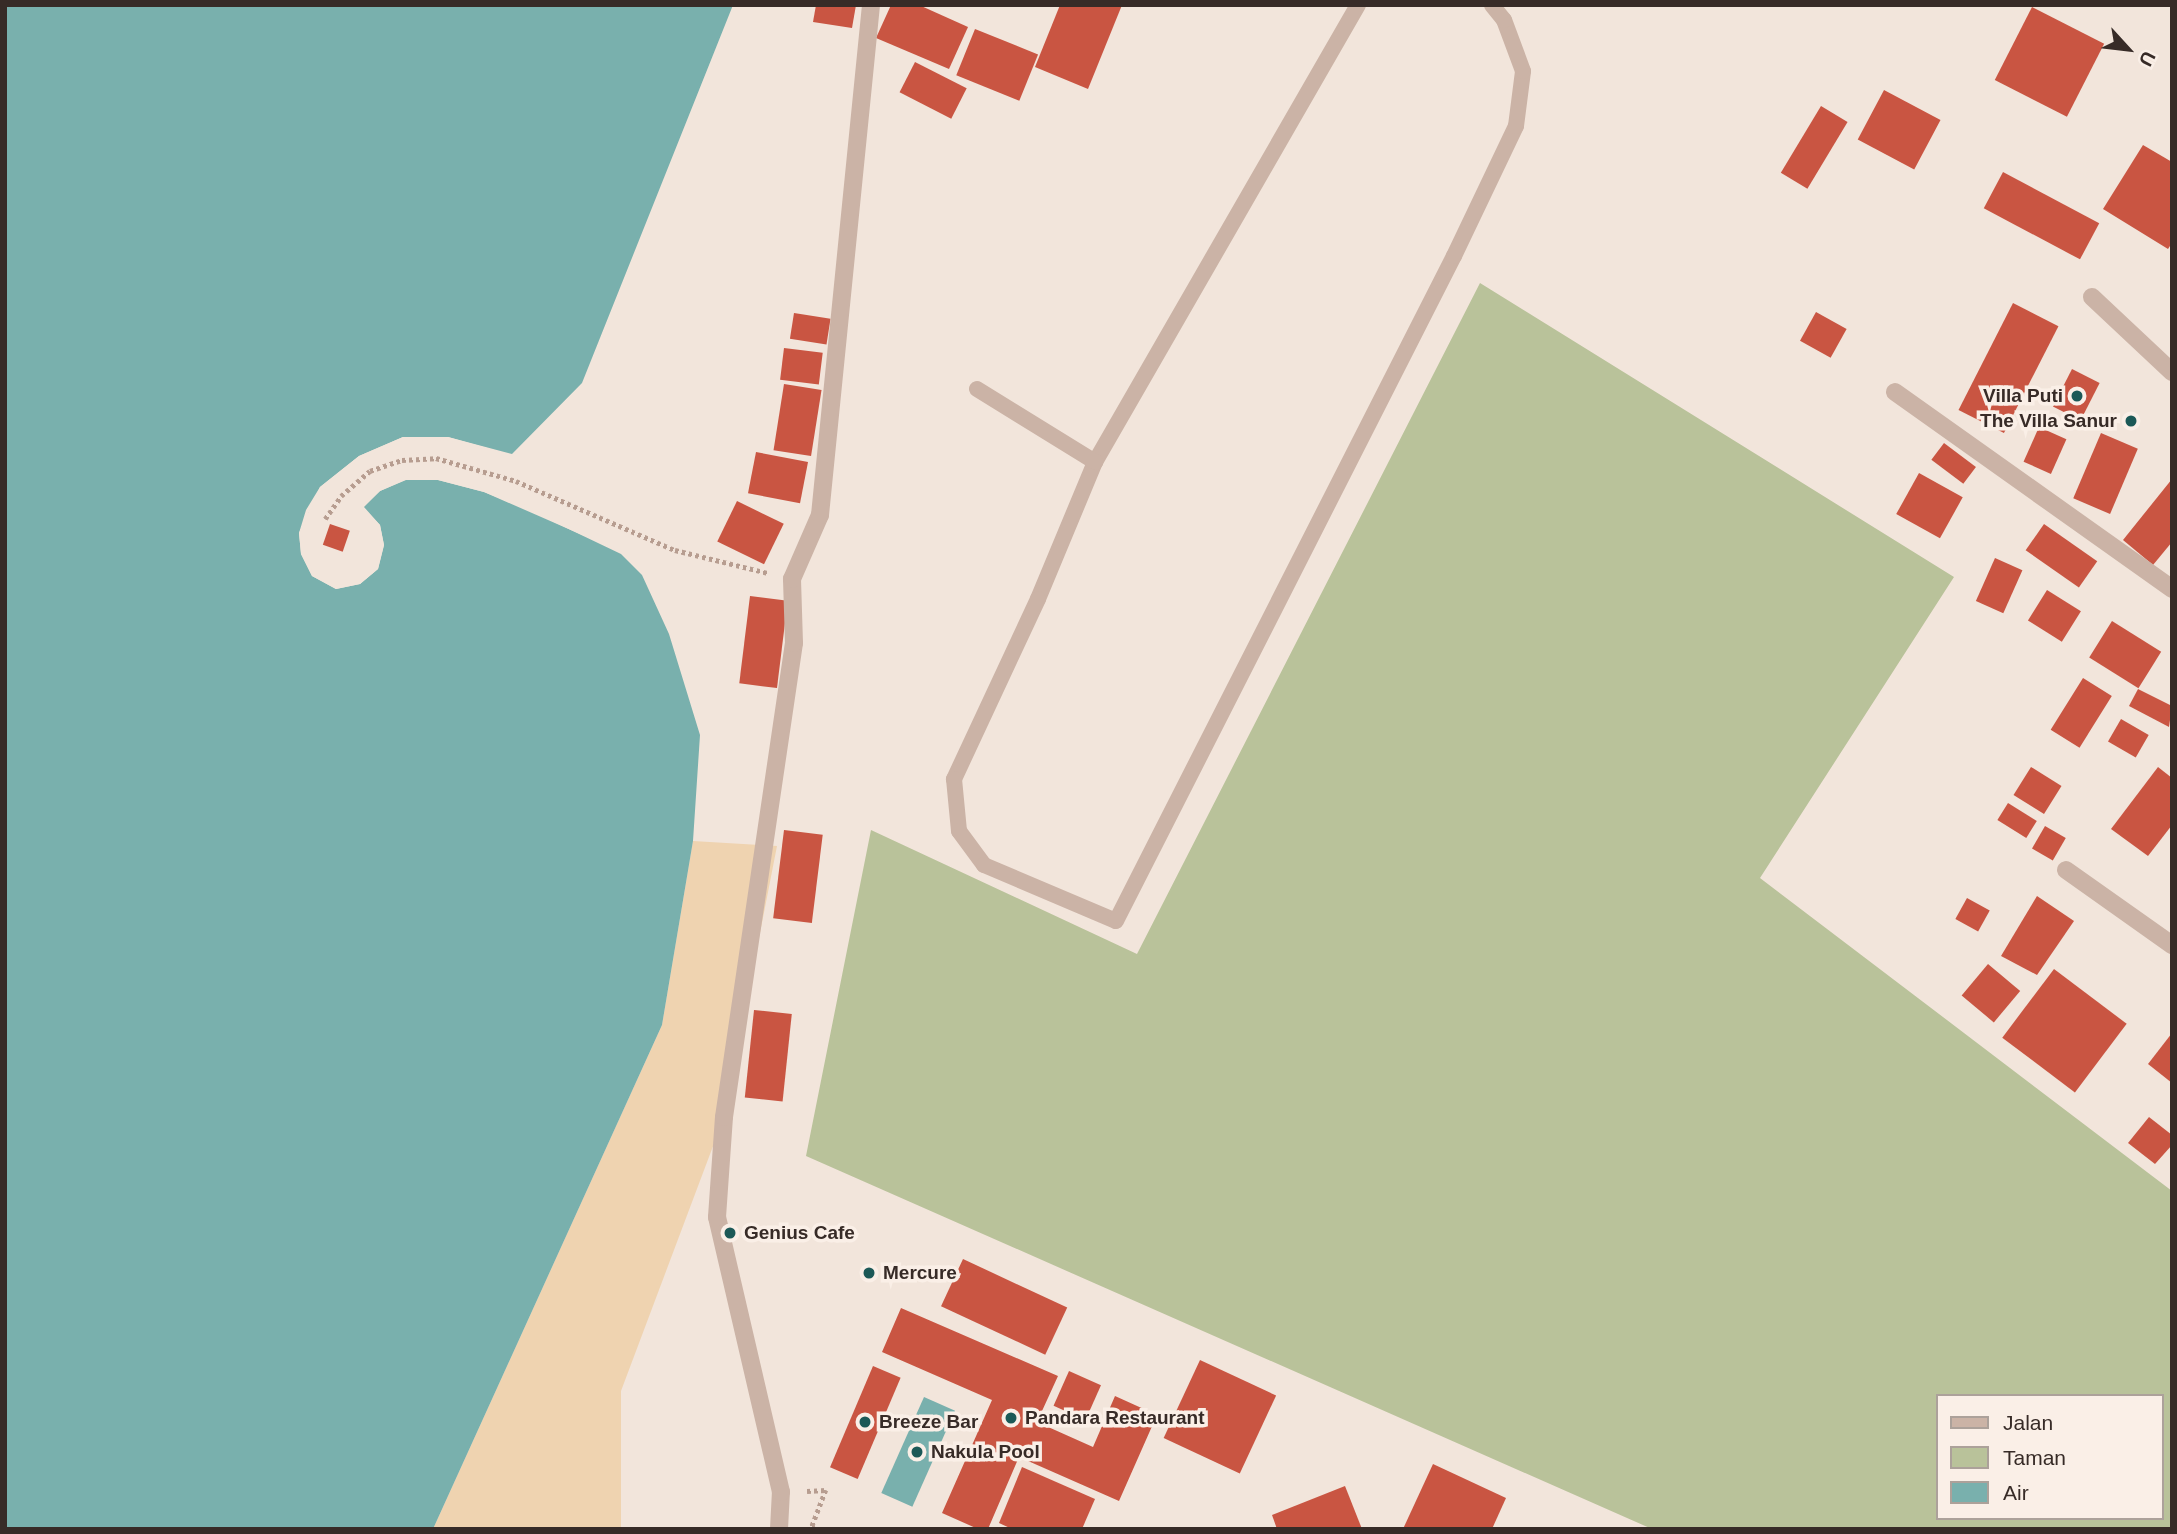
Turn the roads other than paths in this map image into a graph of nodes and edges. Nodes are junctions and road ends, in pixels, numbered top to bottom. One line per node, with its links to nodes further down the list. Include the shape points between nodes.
1 (871, 5): 12 (street, via 820,514 792,579 794,643 724,1117 717,1217 781,1492)
2 (1358, 5): 8 (lane)
3 (1492, 5): 8 (lane, via 1504,20 1523,71 1516,126 1116,921 984,865 959,831 954,779 1038,599)
4 (2092, 297): 5 (street)
5 (2172, 372)
6 (977, 389): 8 (lane)
7 (1895, 392): 9 (street)
8 (1095, 462)
9 (2172, 589)
10 (2066, 870): 11 (street)
11 (2172, 945)
12 (779, 1529)

